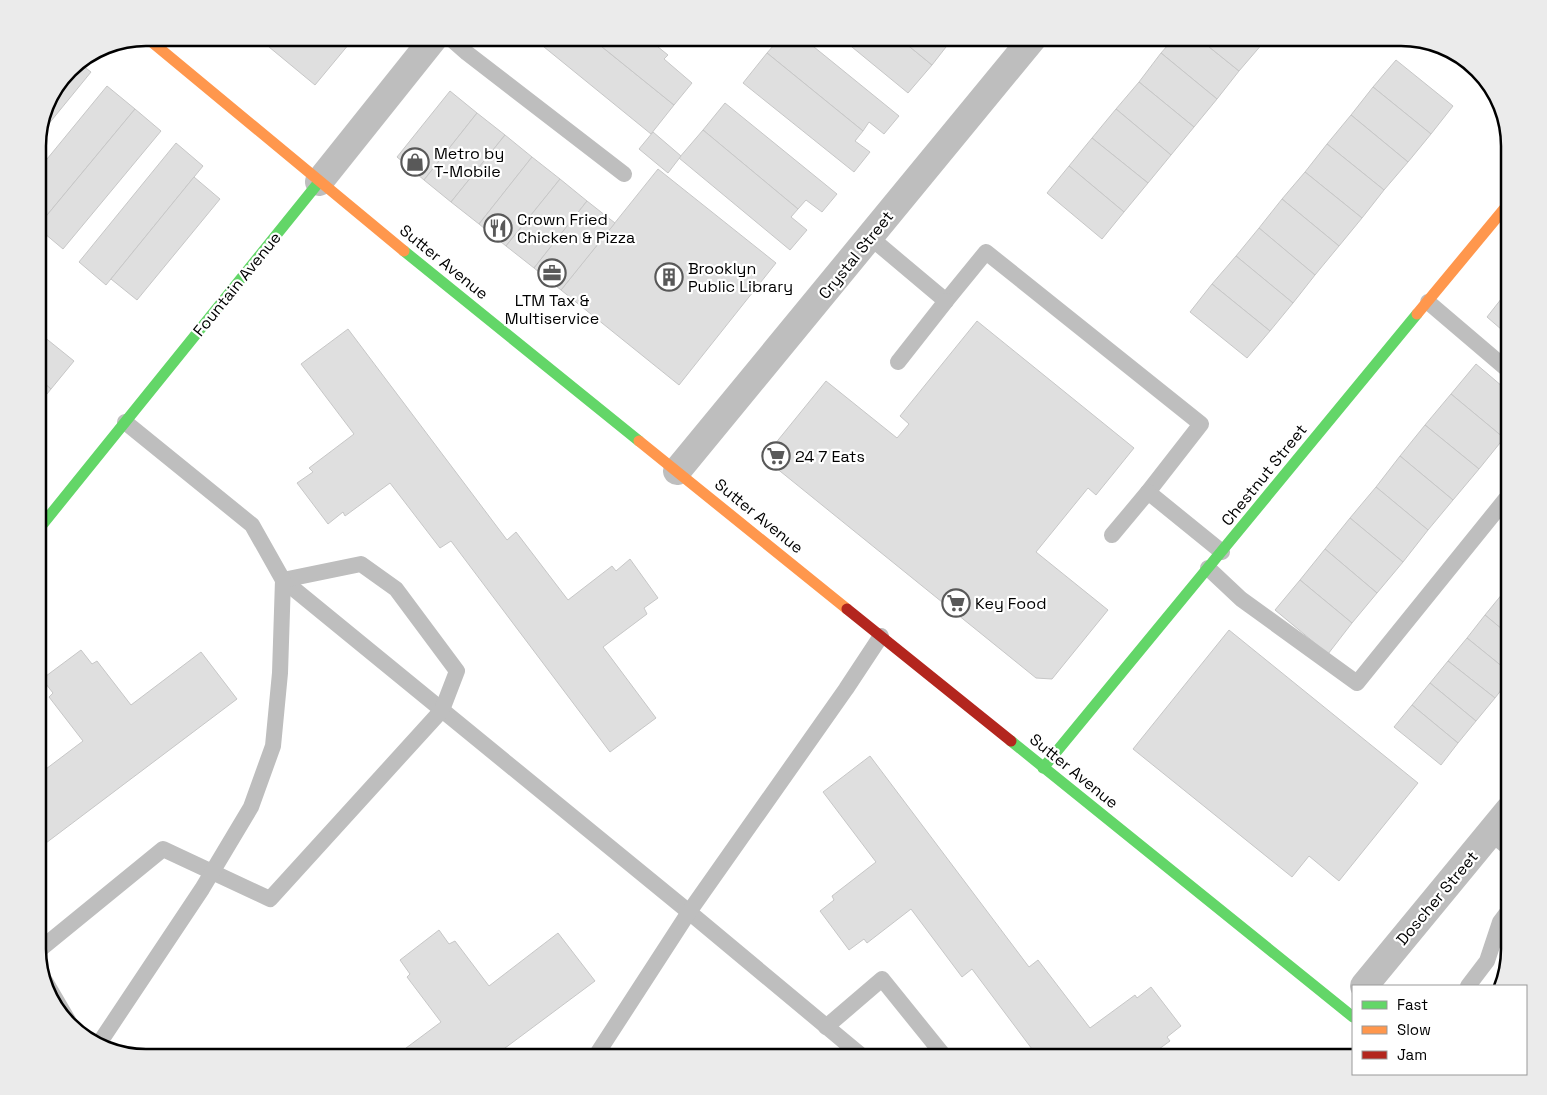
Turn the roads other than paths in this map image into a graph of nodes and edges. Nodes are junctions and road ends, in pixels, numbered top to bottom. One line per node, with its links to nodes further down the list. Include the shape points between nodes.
1 (157, 46): 6 (street, Sutter Avenue)
2 (428, 46): 6 (street, Fountain Avenue)
3 (459, 46): 5 (lane)
4 (1027, 46): 8 (street, Crystal Street)
5 (624, 174)
6 (319, 182): 13 (street, Fountain Avenue); 14 (street, Sutter Avenue)
7 (1501, 214): 10 (street, Chestnut Street)
8 (870, 238): 9 (lane); 14 (street, Crystal Street)
9 (946, 301): 11 (lane); 15 (lane, via 986,252 1201,424)
10 (1428, 302): 12 (lane); 19 (street, Chestnut Street)
11 (898, 362)
12 (1501, 363)
13 (125, 422): 17 (street, Fountain Avenue); 21 (lane, via 252,525)
14 (677, 471): 22 (street, Sutter Avenue)
15 (1148, 492): 18 (lane); 19 (lane)
16 (1501, 507): 20 (lane, via 1357,683 1241,599)
17 (46, 520)
18 (1112, 535)
19 (1222, 552): 20 (street, Chestnut Street)
20 (1208, 568): 24 (street, Chestnut Street)
21 (283, 580): 23 (lane); 23 (lane, via 361,564 396,588 457,671); 26 (lane, via 280,673 273,746 251,807)
22 (881, 636): 24 (street, Sutter Avenue); 27 (lane)
23 (442, 710): 26 (lane, via 270,899); 27 (lane)
24 (1043, 768): 32 (street, Sutter Avenue)
25 (1500, 841): 30 (street, Doscher Street)
26 (212, 872): 29 (lane, via 163,849); 34 (lane)
27 (689, 912): 33 (lane); 35 (lane)
28 (1501, 921): 31 (lane, via 1487,962)
29 (46, 944)
30 (1365, 985)
31 (1469, 985)
32 (1350, 1009)
33 (826, 1027): 36 (lane); 37 (lane, via 882,979)
34 (102, 1038)
35 (601, 1049)
36 (852, 1049)
37 (938, 1049)

